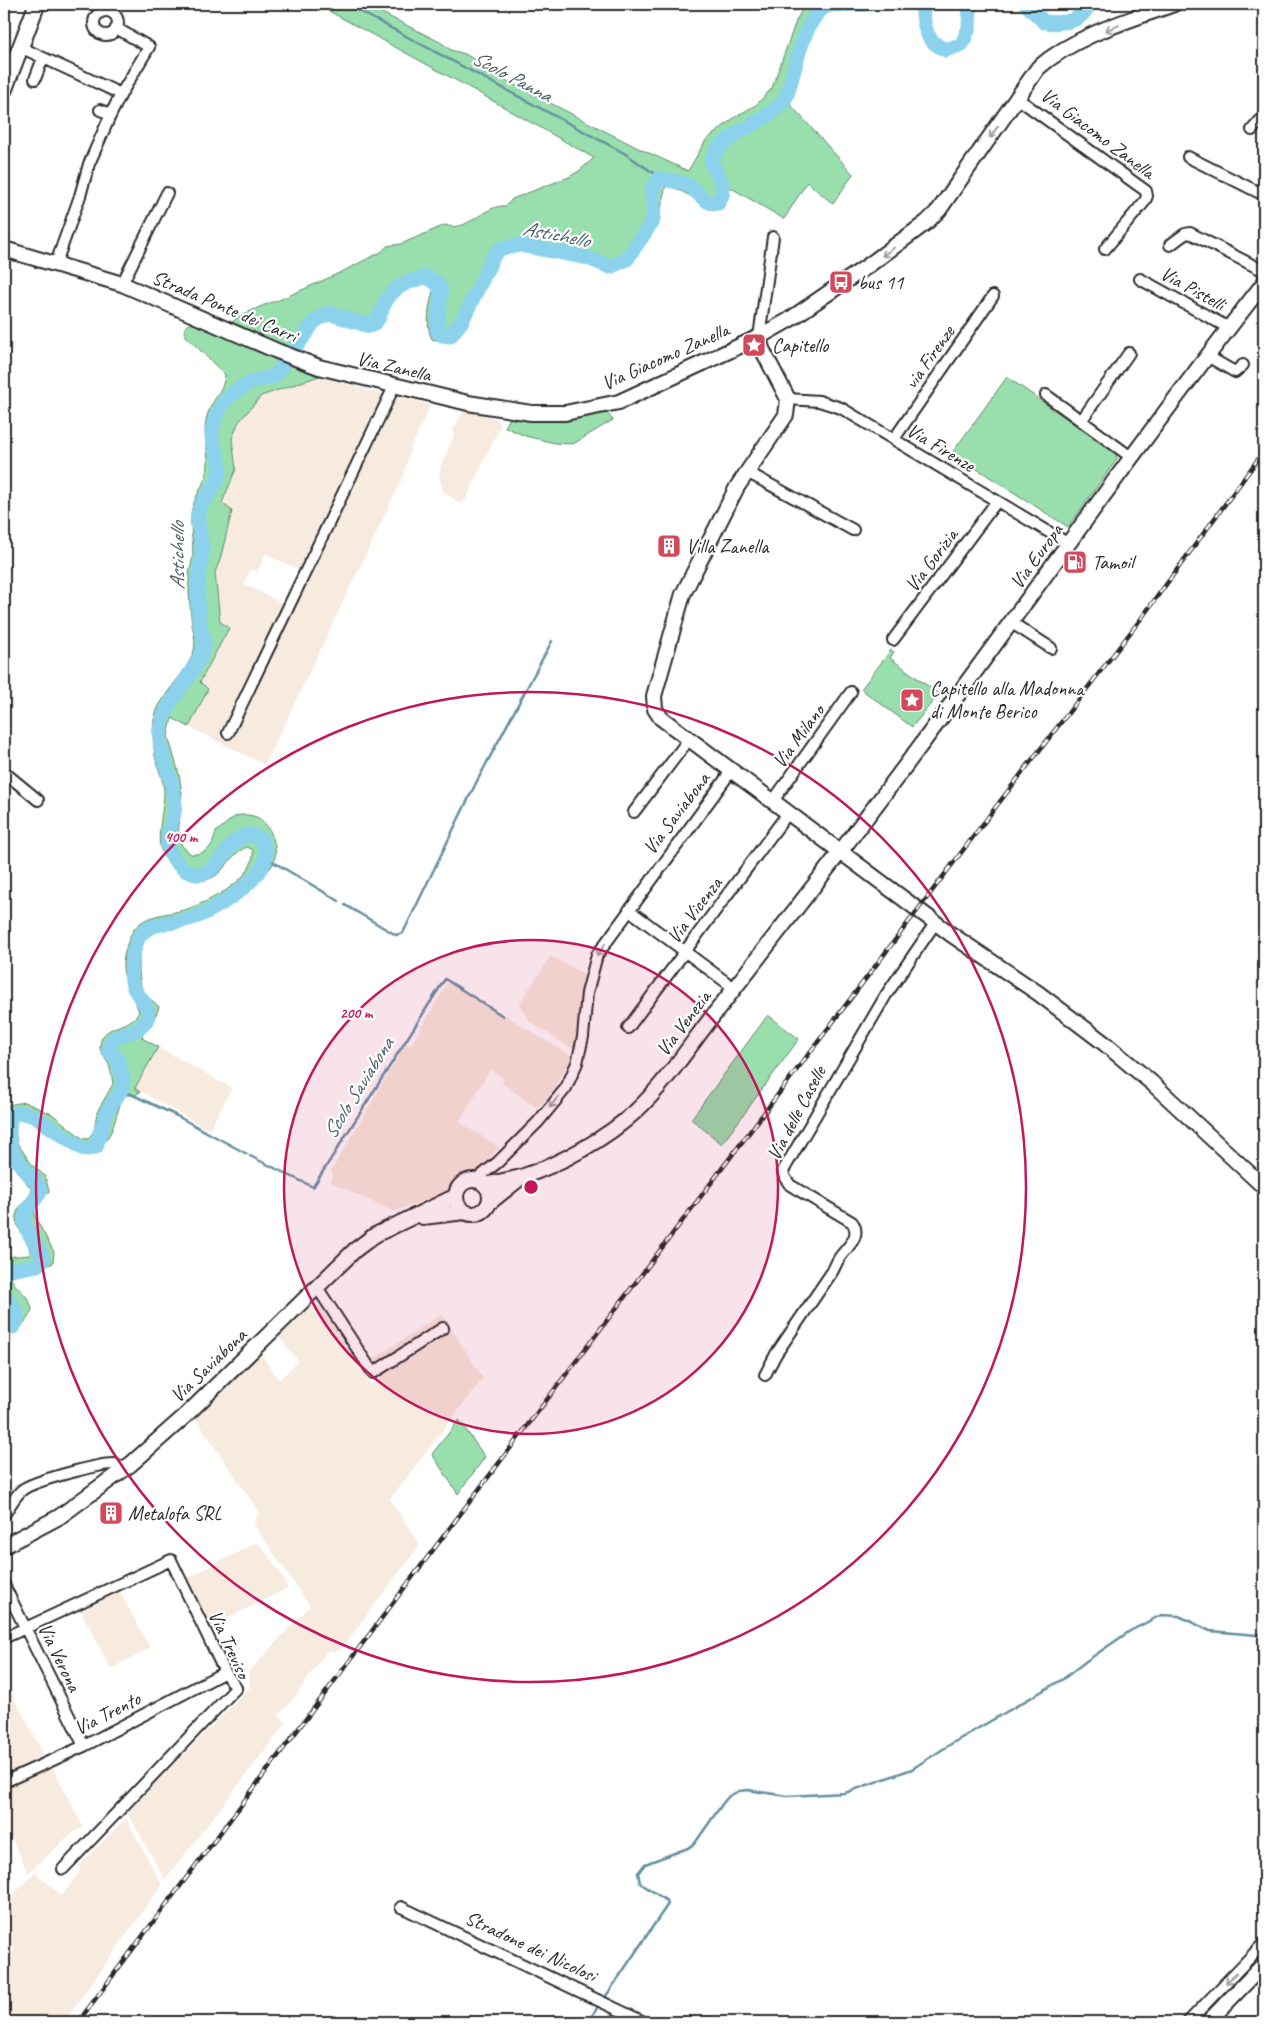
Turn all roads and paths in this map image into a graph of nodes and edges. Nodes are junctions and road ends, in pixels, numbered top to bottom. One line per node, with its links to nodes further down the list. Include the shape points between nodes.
1 (37, 4): 4 (main road)
2 (1174, 4): 9 (street, Via Giacomo Zanella, one-way to 9, via 1073,43 1052,55 1038,68)
3 (116, 28): 8 (street, via 149,47)
4 (20, 47): 5 (street); 7 (main road)
5 (43, 58): 6 (street); 8 (street)
6 (35, 78)
7 (4, 90)
8 (121, 94): 11 (street)
9 (1017, 98): 20 (street, Via Giacomo Zanella, via 1146,192 1145,201); 28 (street, Via Giacomo Zanella, one-way to 28, via 928,222 838,287)
10 (100, 110): 11 (street)
11 (111, 114): 21 (street, via 89,164)
12 (1264, 116): 13 (street)
13 (1252, 130)
14 (1188, 157): 16 (street)
15 (167, 193): 25 (street, Strada Ponte dei Carri)
16 (1264, 196)
17 (772, 237): 28 (street, Via Giacomo Zanella)
18 (1170, 245): 22 (street, via 1190,233)
19 (4, 249): 21 (street, Strada Ponte dei Carri)
20 (1105, 249)
21 (56, 263): 25 (street, Strada Ponte dei Carri)
22 (1264, 271)
23 (1140, 279): 27 (street, Via Pistelli)
24 (1264, 283): 27 (street, Via Europa)
25 (122, 284): 31 (street, Strada Ponte dei Carri)
26 (993, 296): 38 (street, via Firenze)
27 (1229, 328): 30 (street, Via Europa)
28 (758, 337): 35 (street); 36 (street, Via Giacomo Zanella, via 619,402 565,414 522,412)
29 (1129, 354): 37 (street)
30 (1207, 356): 32 (street, via 1235,372); 39 (street, Via Europa)
31 (311, 365): 33 (street, Via Zanella)
32 (1243, 365)
33 (393, 386): 36 (street, Via Zanella); 48 (street)
34 (1046, 395): 37 (street)
35 (788, 399): 38 (street, Via Firenze, via 818,401 841,408); 40 (street, Via Saviabona, via 786,415)
36 (468, 403)
37 (1082, 421): 39 (street)
38 (894, 439): 41 (street, Via Firenze)
39 (1131, 457): 43 (street, Via Europa)
40 (747, 472): 42 (street); 49 (street, Via Saviabona, via 683,594 654,696 655,709 662,718)
41 (997, 501): 43 (street, Via Firenze); 45 (street, Via Gorizia)
42 (853, 530)
43 (1069, 544): 44 (street, Via Europa)
44 (1012, 623): 46 (street); 56 (street, Via Europa)
45 (893, 640)
46 (1051, 648)
47 (851, 692): 53 (street, Via Milano)
48 (228, 733)
49 (689, 738): 50 (street, Via Saviabona); 54 (street)
50 (732, 770): 53 (street); 57 (street, Via Saviabona)
51 (4, 772): 52 (street)
52 (38, 800)
53 (773, 801): 55 (street)
54 (634, 812)
55 (788, 813): 56 (street); 59 (street, Via Vicenza)
56 (841, 853): 58 (street); 60 (street, Via Venezia)
57 (629, 910): 59 (street); 63 (street, Via Saviabona, one-way to 63, via 597,955 587,993 577,1063 566,1088)
58 (936, 922): 64 (street, via 1130,1063); 71 (street, Via delle Caselle, via 886,994 783,1172 790,1185 852,1222 856,1233)
59 (685, 952): 60 (street); 61 (street, Via Vicenza)
60 (734, 988): 62 (street, Via Venezia, via 636,1111 599,1139)
61 (628, 1028)
62 (521, 1176): 63 (street, Via Venezia); 66 (street, Via Venezia)
63 (481, 1182): 65 (street, Via Saviabona, via 466,1181); 66 (street, via 490,1193)
64 (1264, 1187)
65 (456, 1196): 67 (street, via 459,1207); 68 (street, Via Saviabona)
66 (489, 1203): 67 (street, via 482,1211)
67 (465, 1212): 68 (street)
68 (412, 1218): 69 (street, Via Saviabona, via 368,1240)
69 (317, 1287): 70 (street, via 373,1373); 72 (street, Via Saviabona, via 185,1416)
70 (443, 1328)
71 (765, 1375)
72 (124, 1470): 73 (street, via 120,1465 110,1464 31,1485 21,1491); 74 (street, Via Saviabona, via 59,1517)
73 (4, 1515)
74 (4, 1546)
75 (4, 1585): 76 (street, Via Verona)
76 (26, 1628): 77 (street); 78 (street, Via Treviso, via 170,1560); 79 (street, Via Verona)
77 (4, 1638)
78 (225, 1672): 79 (street, Via Trento); 81 (street, Via Treviso, via 236,1688)
79 (84, 1746): 80 (street, Via Trento)
80 (4, 1782)
81 (63, 1869)
82 (401, 1907): 85 (street, Stradone dei Nicolosi)
83 (1264, 1943): 86 (street, one-way to 86)
84 (1264, 1964): 87 (street)
85 (644, 2022)
86 (1188, 2022)
87 (1208, 2022)

